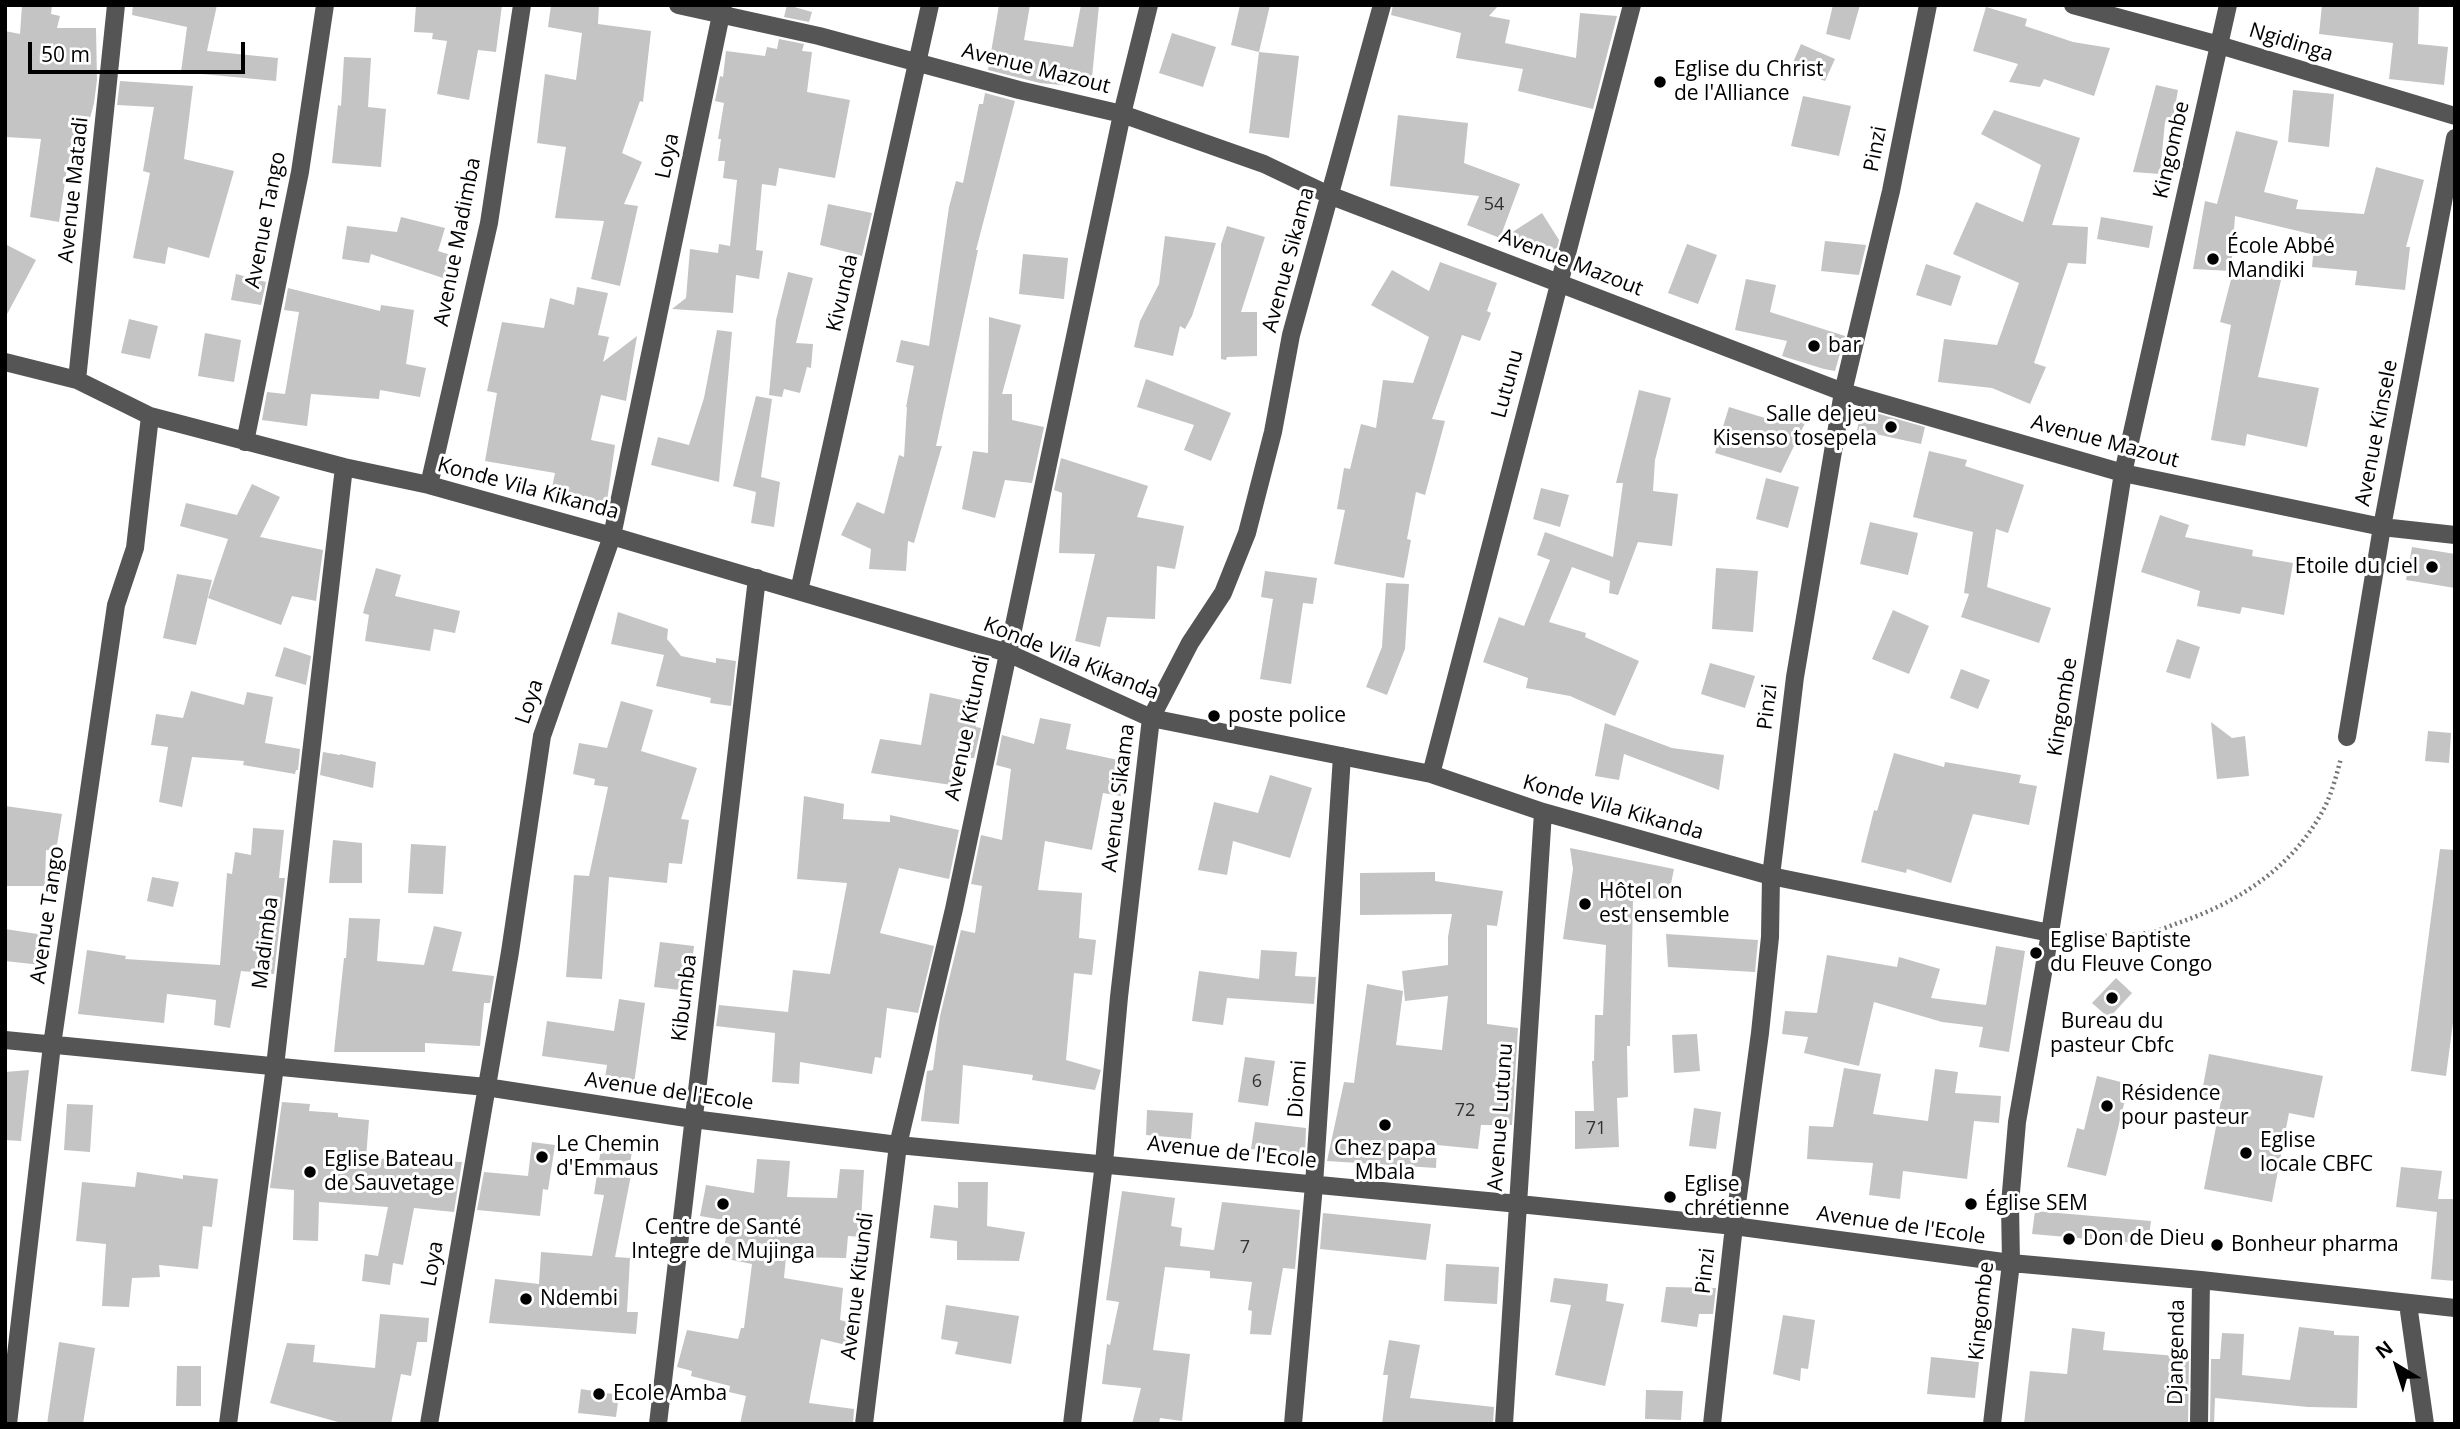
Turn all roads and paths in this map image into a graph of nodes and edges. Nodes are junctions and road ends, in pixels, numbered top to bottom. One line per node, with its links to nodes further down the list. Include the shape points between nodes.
1 (116, 5): 21 (street, Avenue Matadi)
2 (325, 5): 24 (street, Avenue Tango, via 300,172)
3 (522, 5): 27 (street, Avenue Madimba, via 489,223)
4 (678, 5): 12 (street, Avenue Mazout)
5 (930, 5): 14 (street, Kivunda)
6 (1149, 5): 15 (street, Avenue Kitundi)
7 (1382, 5): 18 (street, Avenue Sikama)
8 (1632, 5): 19 (street, Lutunu)
9 (1928, 5): 22 (street, Pinzi, via 1891,191)
10 (2073, 5): 13 (street, Ngidinga)
11 (2228, 5): 13 (street, Kingombe)
12 (722, 10): 14 (street, Avenue Mazout); 30 (street, Loya)
13 (2219, 45): 16 (street, Ngidinga); 26 (street, Kingombe)
14 (919, 63): 15 (street, Avenue Mazout); 32 (street, Kivunda)
15 (1122, 114): 18 (street, Avenue Mazout, via 1264,164); 33 (street, Avenue Kitundi)
16 (2455, 116)
17 (2455, 138): 28 (street, Avenue Kinsele)
18 (1329, 195): 19 (street, Avenue Mazout); 34 (street, Avenue Sikama, via 1291,335 1247,533 1223,593 1190,643)
19 (1558, 282): 22 (street, Avenue Mazout); 37 (street, Lutunu)
20 (5, 362): 21 (street, Konde Vila Kikanda)
21 (77, 380): 23 (street, Konde Vila Kikanda)
22 (1843, 392): 26 (street, Avenue Mazout); 39 (street, Pinzi, via 1794,677)
23 (150, 416): 24 (street, Konde Vila Kikanda); 42 (street, Avenue Tango, via 135,548 116,605)
24 (245, 442): 25 (street, Konde Vila Kikanda)
25 (344, 467): 27 (street, Konde Vila Kikanda); 43 (street, Madimba)
26 (2123, 473): 28 (street, Avenue Mazout); 40 (street, Kingombe)
27 (429, 485): 30 (street, Konde Vila Kikanda)
28 (2382, 527): 29 (street, Avenue Mazout); 35 (street, Avenue Kinsele)
29 (2455, 535)
30 (612, 536): 31 (street, Konde Vila Kikanda); 44 (street, Loya, via 542,736)
31 (757, 578): 32 (street, Konde Vila Kikanda); 45 (street, Kibumba)
32 (799, 591): 33 (street, Konde Vila Kikanda)
33 (1007, 653): 34 (street, Konde Vila Kikanda); 46 (street, Avenue Kitundi, via 954,909)
34 (1151, 718): 36 (street, Konde Vila Kikanda); 47 (street, Avenue Sikama)
35 (2347, 737): 40 (path, via 2321,815 2294,852 2264,880 2230,902 2152,932)
36 (1342, 756): 37 (street, Konde Vila Kikanda); 48 (street, Diomi)
37 (1431, 774): 38 (street, Konde Vila Kikanda)
38 (1543, 812): 39 (street, Konde Vila Kikanda); 49 (street, Avenue Lutunu)
39 (1771, 876): 40 (street, Konde Vila Kikanda); 50 (street, Pinzi, via 1769,951)
40 (2050, 933): 51 (street, Kingombe, via 2017,1122 2010,1204)
41 (5, 1040): 42 (street, Avenue de l'Ecole)
42 (52, 1045): 43 (street, Avenue de l'Ecole); 55 (street, Avenue Tango)
43 (275, 1066): 44 (street, Avenue de l'Ecole); 56 (street, Madimba)
44 (486, 1087): 45 (street, Avenue de l'Ecole); 57 (street, Loya)
45 (694, 1119): 46 (street, Avenue de l'Ecole); 58 (street, Kibumba)
46 (898, 1145): 47 (street, Avenue de l'Ecole); 59 (street, Avenue Kitundi)
47 (1104, 1163): 48 (street, Avenue de l'Ecole); 60 (street, Avenue Sikama)
48 (1314, 1185): 49 (street, Avenue de l'Ecole); 61 (street, Diomi)
49 (1519, 1204): 50 (street, Avenue de l'Ecole); 62 (street, Avenue Lutunu)
50 (1734, 1226): 51 (street, Avenue de l'Ecole); 63 (street, Pinzi)
51 (2011, 1264): 52 (street, Avenue de l'Ecole); 64 (street, Kingombe)
52 (2201, 1280): 53 (street, Avenue de l'Ecole); 65 (street, Djangenda)
53 (2408, 1304): 54 (street, Avenue de l'Ecole); 66 (street)
54 (2455, 1307)
55 (8, 1424)
56 (228, 1424)
57 (429, 1424)
58 (658, 1424)
59 (864, 1424)
60 (1072, 1424)
61 (1293, 1424)
62 (1504, 1424)
63 (1712, 1424)
64 (1992, 1424)
65 (2199, 1424)
66 (2425, 1424)

